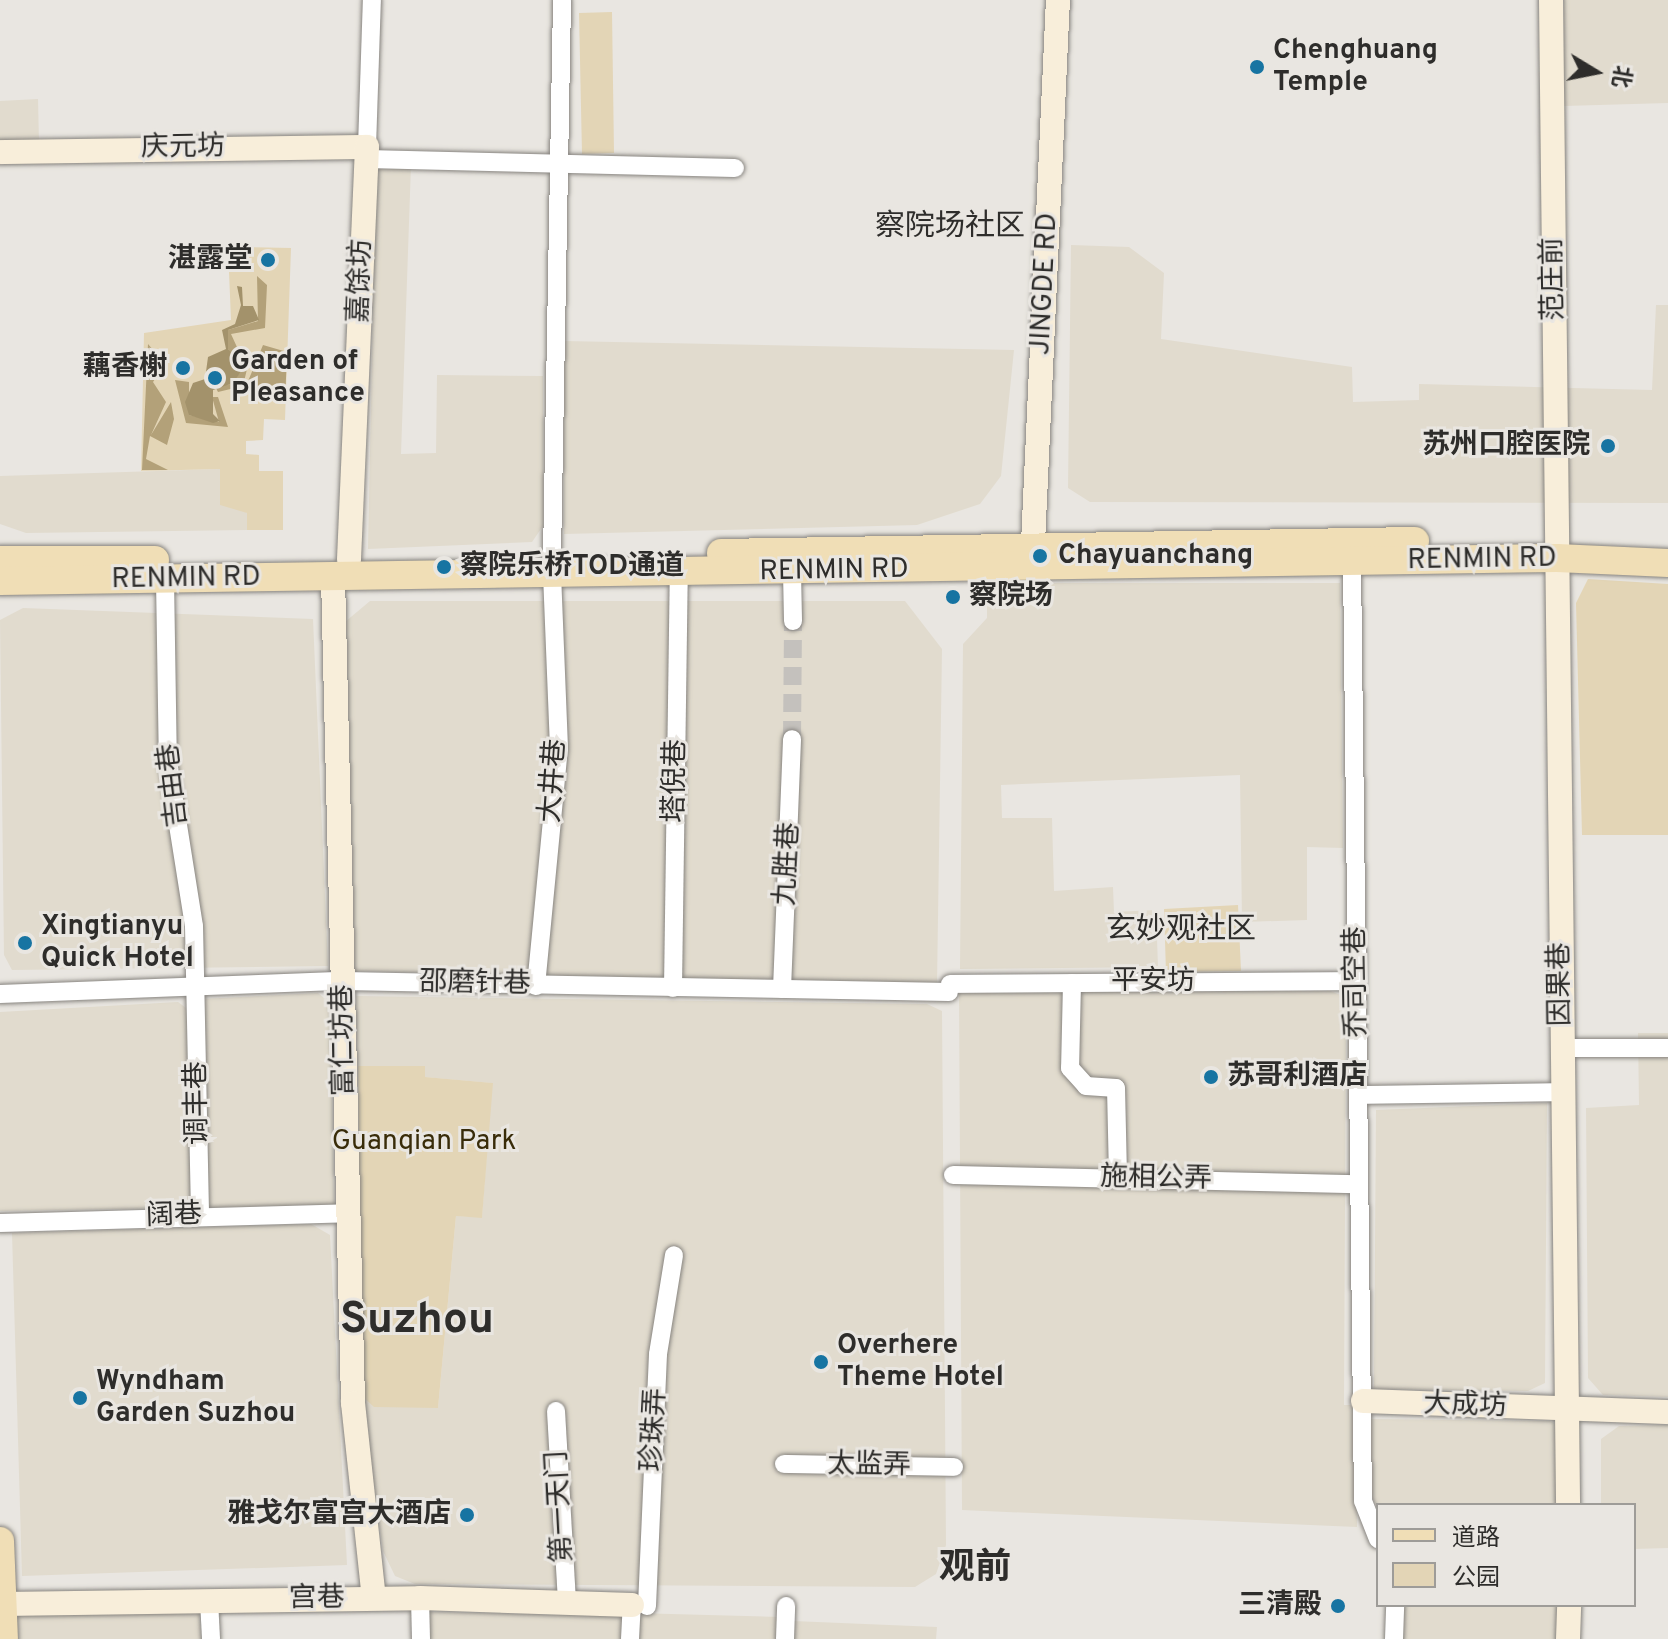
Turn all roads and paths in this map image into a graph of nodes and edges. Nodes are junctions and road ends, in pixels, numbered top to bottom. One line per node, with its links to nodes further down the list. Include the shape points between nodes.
1 (372, 0): 6 (street)
2 (562, 0): 7 (street, 大井巷)
3 (1058, 0): 11 (street, JINGDE RD)
4 (1551, 0): 10 (street, 范庄前)
5 (0, 152): 6 (street, 庆元坊)
6 (367, 153): 7 (street); 16 (street, 嘉馀坊)
7 (560, 166): 8 (street); 14 (street, 大井巷)
8 (735, 168)
9 (1668, 544): 10 (main road, RENMIN RD)
10 (1557, 548): 11 (main road, RENMIN RD); 12 (main road, RENMIN RD); 13 (main road, RENMIN RD); 32 (street, 因果巷)
11 (1033, 557): 12 (main road, RENMIN RD); 14 (main road, RENMIN RD); 17 (main road, RENMIN RD)
12 (1352, 562): 24 (street, 乔司空巷)
13 (1668, 563)
14 (552, 566): 16 (main road, RENMIN RD); 18 (main road, RENMIN RD); 26 (street, 大井巷, via 559,748)
15 (9, 567): 16 (main road, RENMIN RD); 19 (main road, RENMIN RD); 20 (main road)
16 (341, 569): 19 (main road, RENMIN RD); 23 (street, 富仁坊巷)
17 (792, 572): 18 (main road, RENMIN RD); 21 (street)
18 (679, 573): 27 (street, 塔倪巷)
19 (165, 579): 30 (street, 吉由巷, via 168,762 194,926)
20 (0, 594)
21 (793, 621)
22 (792, 739): 29 (street, 九胜巷)
23 (343, 981): 26 (street, 邵磨针巷); 30 (street, 邵磨针巷); 39 (street, 富仁坊巷)
24 (1357, 981): 25 (street, 平安坊); 35 (street, 乔司空巷)
25 (1072, 983): 28 (street, 平安坊); 37 (street, via 1070,1068 1086,1086 1116,1088)
26 (536, 986): 27 (street, 邵磨针巷)
27 (673, 988): 29 (street, 邵磨针巷)
28 (950, 988): 29 (street, 邵磨针巷)
29 (782, 989)
30 (195, 990): 31 (street, 邵磨针巷); 40 (street, 调丰巷)
31 (0, 994)
32 (1562, 1048): 33 (street); 34 (street, 因果巷)
33 (1668, 1048)
34 (1562, 1092): 35 (street); 44 (street, 因果巷)
35 (1358, 1095): 38 (street, 乔司空巷)
36 (953, 1175): 37 (street, 施相公弄)
37 (1118, 1179): 38 (street, 施相公弄)
38 (1359, 1184): 43 (street, 乔司空巷)
39 (348, 1213): 40 (street, 阔巷); 52 (street, 富仁坊巷, via 353,1403)
40 (200, 1215): 41 (street, 阔巷)
41 (0, 1223)
42 (674, 1255): 57 (street, 珍珠弄, via 658,1354)
43 (1363, 1401): 44 (street, 大成坊); 50 (street, 乔司空巷, via 1363,1501)
44 (1566, 1410): 46 (street, 大成坊); 49 (street, 因果巷)
45 (556, 1411): 55 (street, 第一天门)
46 (1668, 1412)
47 (784, 1464): 48 (street, 太监弄)
48 (954, 1467)
49 (1568, 1503)
50 (1376, 1534)
51 (0, 1541): 56 (main road)
52 (374, 1598): 53 (street, 宫巷); 54 (street, 宫巷)
53 (420, 1598): 55 (street, 宫巷); 63 (street)
54 (209, 1600): 56 (street, 宫巷); 62 (street)
55 (567, 1602): 57 (street, 宫巷)
56 (3, 1604): 61 (main road)
57 (639, 1605): 64 (street, 珍珠弄)
58 (786, 1606): 65 (street)
59 (1395, 1607): 66 (street)
60 (1569, 1607): 67 (street)
61 (4, 1639)
62 (211, 1639)
63 (421, 1639)
64 (630, 1639)
65 (785, 1639)
66 (1394, 1639)
67 (1568, 1639)

